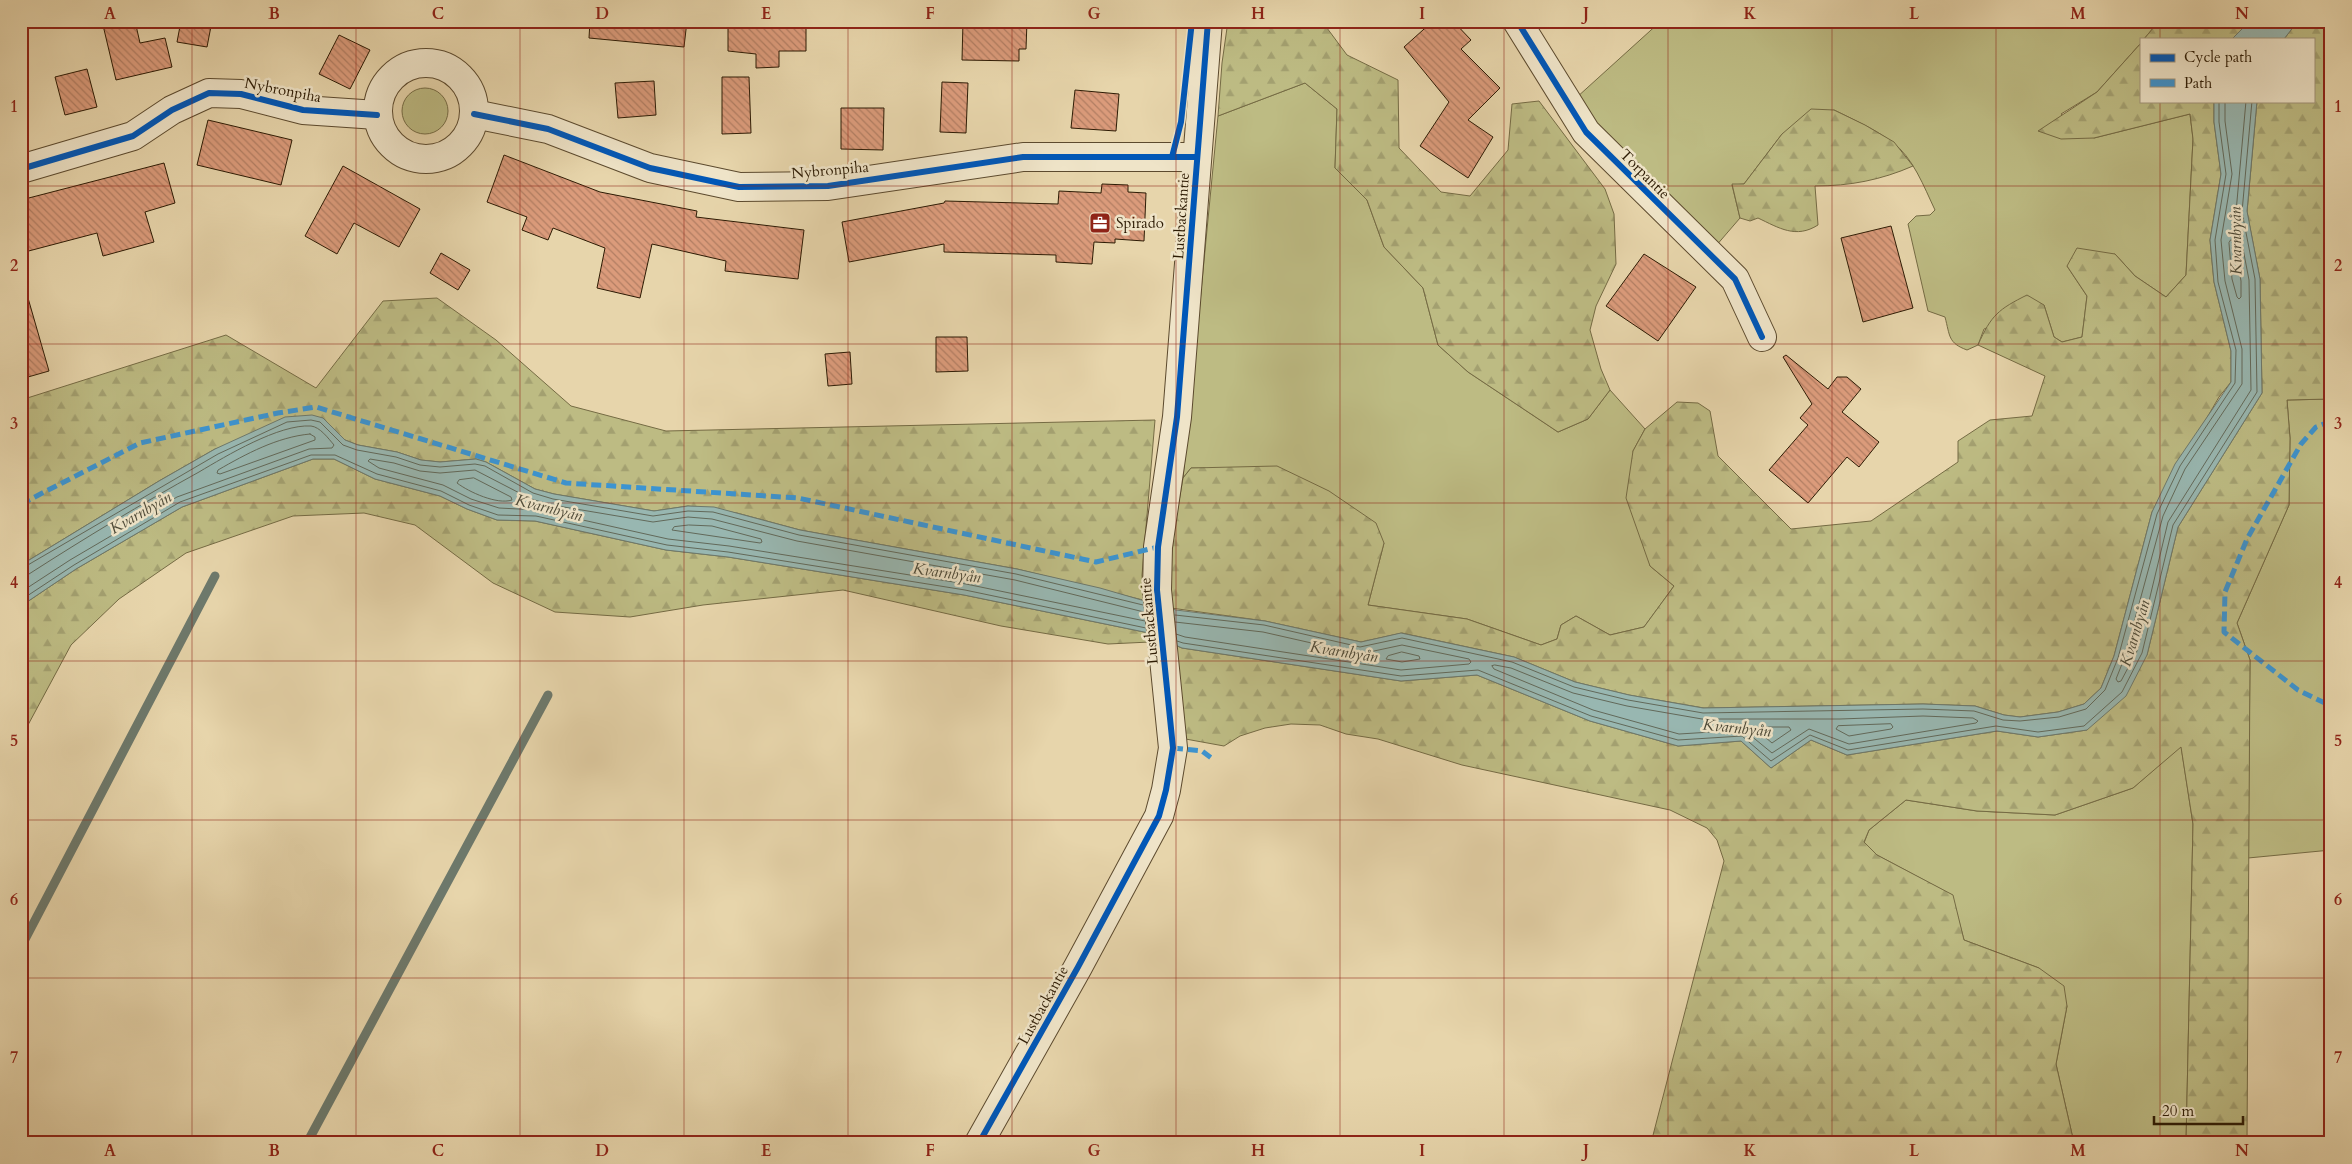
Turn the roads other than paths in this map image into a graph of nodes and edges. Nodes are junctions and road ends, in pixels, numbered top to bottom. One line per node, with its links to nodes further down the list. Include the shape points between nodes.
1 (1208, 21): 5 (street, Lustbackantie)
2 (1517, 21): 7 (street, Torpantie, via 1586,132 1735,279)
3 (474, 114): 4 (street, via 471,130 462,143 449,154 434,159 402,154 381,130); 4 (street, via 473,98 466,83 455,72 425,62 395,73 385,84); 5 (street, Nybronpiha, via 548,128 650,168 740,188 828,186 1024,157)
4 (377, 115): 6 (street, Nybronpiha, via 303,110 241,94 208,93 172,110 133,136)
5 (1197, 157): 8 (street, Lustbackantie, via 1177,417 1158,547 1157,590 1173,748 1166,790 1159,816)
6 (21, 169)
7 (1762, 337)
8 (979, 1143)

